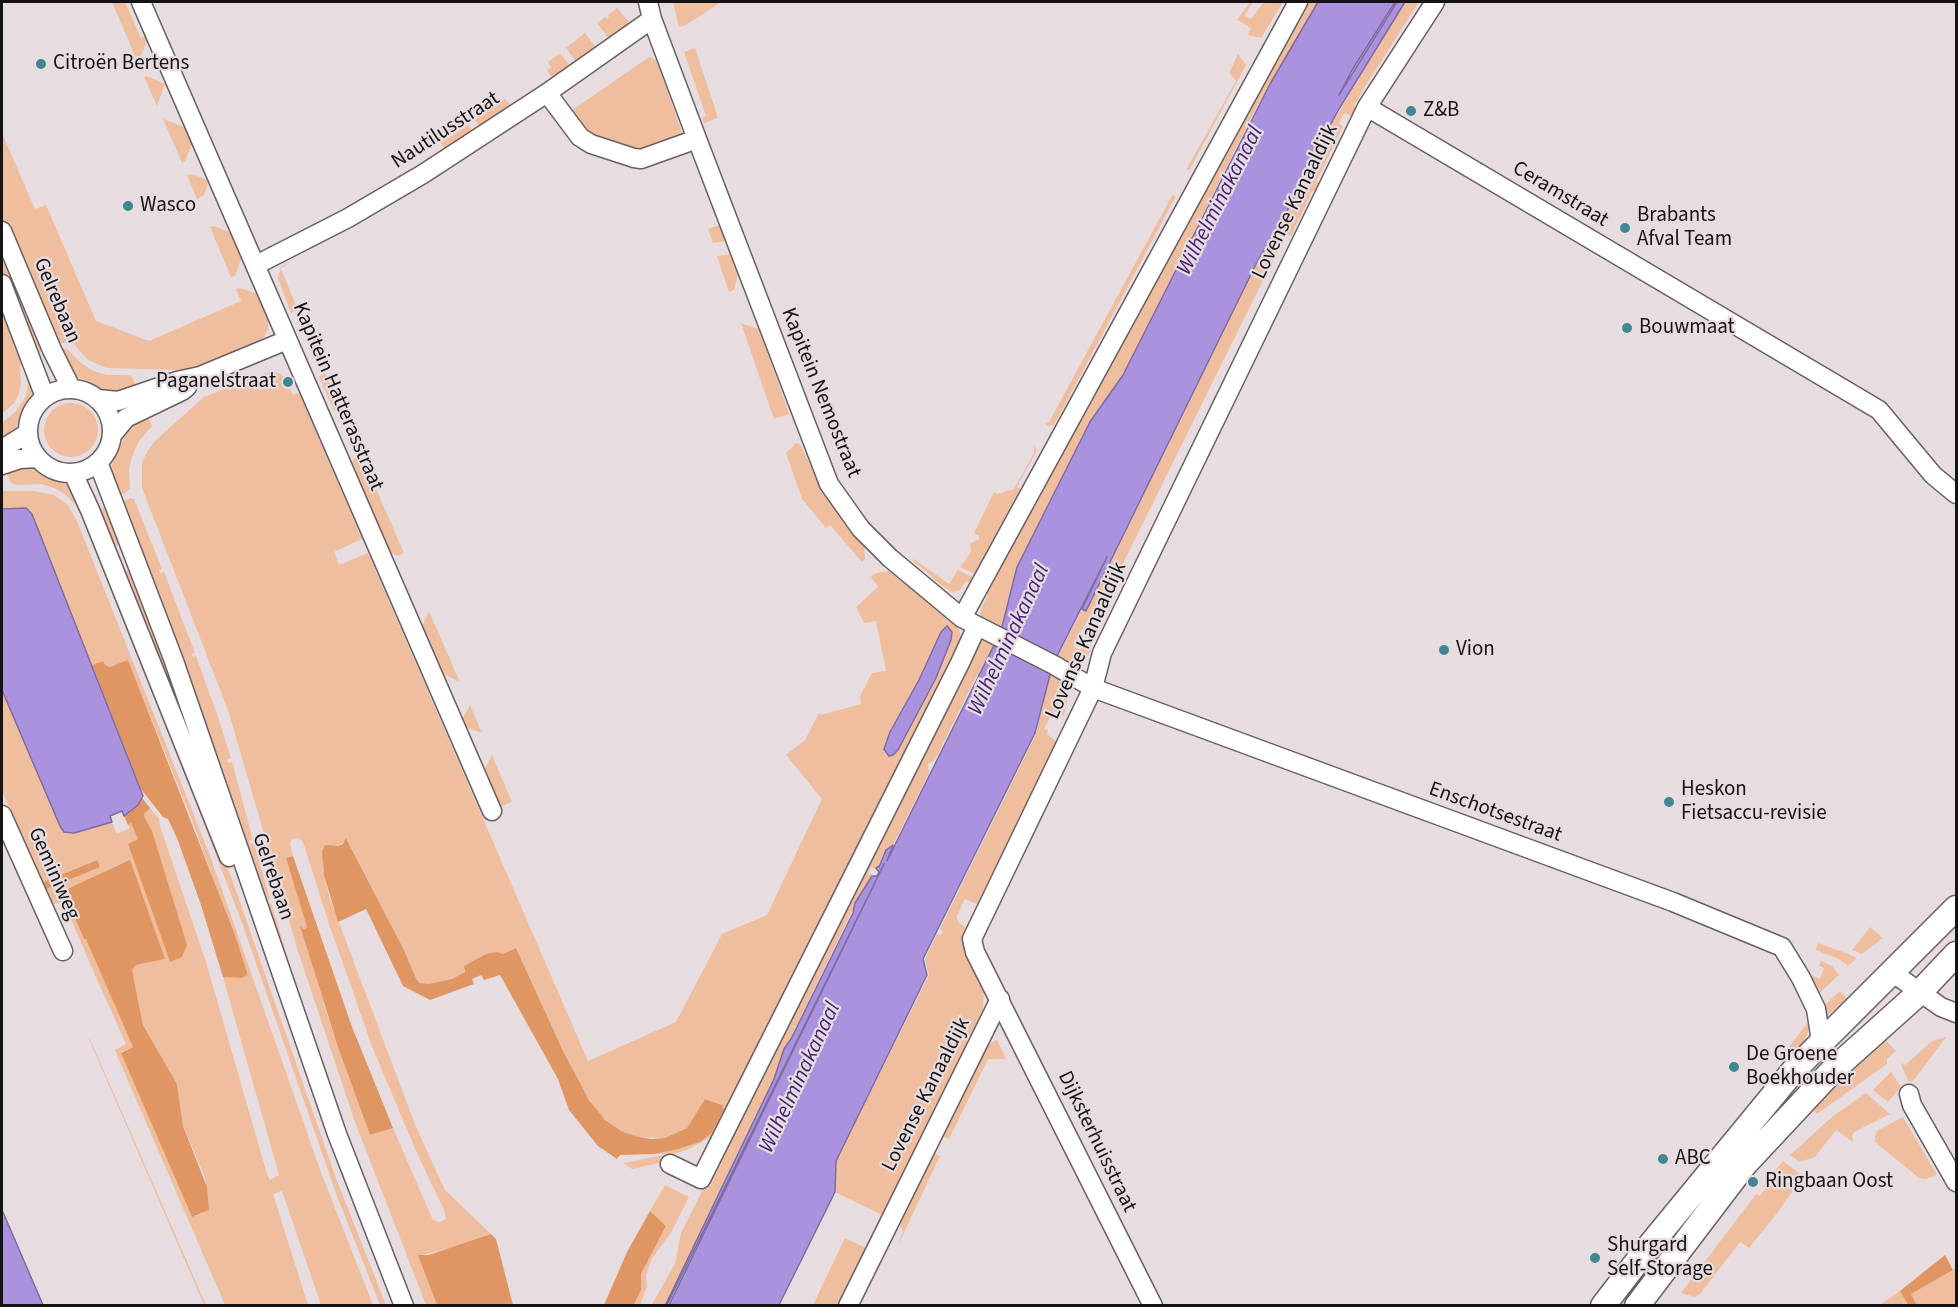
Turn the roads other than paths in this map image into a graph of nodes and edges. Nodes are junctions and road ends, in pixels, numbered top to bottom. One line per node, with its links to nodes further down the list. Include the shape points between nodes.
1 (141, 2): 9 (street, Kapitein Hatterasstraat)
2 (1298, 2): 24 (street)
3 (1435, 2): 6 (street, Lovense Kanaaldijk)
4 (650, 10): 5 (street, Nautilusstraat); 7 (street, Kapitein Nemostraat)
5 (547, 93): 7 (street, via 580,137 634,158); 9 (street, Nautilusstraat, via 404,185)
6 (1367, 107): 23 (street, Ceramstraat, via 1879,411 1933,476); 25 (street, Lovense Kanaaldijk, via 1102,653)
7 (697, 139): 24 (street, Kapitein Nemostraat, via 829,484 861,529 890,558)
8 (2, 231): 13 (street, Gelrebaan)
9 (256, 265): 11 (street, Kapitein Hatterasstraat)
10 (2, 284): 14 (street, Gelrebaan)
11 (287, 340): 12 (street); 26 (street, Kapitein Hatterasstraat)
12 (200, 376): 15 (street, via 118,400); 17 (street, via 182,391 126,418)
13 (71, 388): 14 (street); 15 (street)
14 (45, 397): 16 (street, via 30,419)
15 (98, 399): 17 (street, via 110,415)
16 (28, 433): 18 (street); 19 (street)
17 (112, 435): 20 (street)
18 (2, 449)
19 (38, 458): 21 (street); 22 (street, via 60,471)
20 (99, 462): 22 (street); 42 (street, Gelrebaan, via 182,681 337,1134)
21 (2, 465)
22 (73, 472): 41 (street, Gelrebaan, via 237,877 345,1187)
23 (1956, 494)
24 (969, 622): 25 (street, Kapitein Nemostraat); 39 (street, via 960,663 701,1179)
25 (1093, 688): 33 (street, Lovense Kanaaldijk, via 972,939); 36 (street, Enschotsestraat, via 1673,902 1782,947 1816,1009)
26 (492, 811)
27 (2, 815): 29 (street, Geminiweg)
28 (1956, 908): 31 (main road)
29 (63, 951)
30 (1956, 954): 32 (main road)
31 (1893, 973): 32 (street); 35 (main road)
32 (1920, 992): 34 (street); 37 (main road)
33 (1000, 999): 43 (street, Lovense Kanaaldijk); 44 (street, Dijksterhuisstraat)
34 (1956, 1013)
35 (1841, 1023): 36 (main road); 37 (main road, via 1857,1019 1860,1023)
36 (1821, 1041): 45 (main road)
37 (1832, 1071): 46 (main road, via 1745,1164)
38 (1909, 1094): 40 (street)
39 (670, 1164)
40 (1956, 1182)
41 (393, 1305)
42 (404, 1305)
43 (848, 1305)
44 (1153, 1305)
45 (1603, 1305)
46 (1637, 1305)

